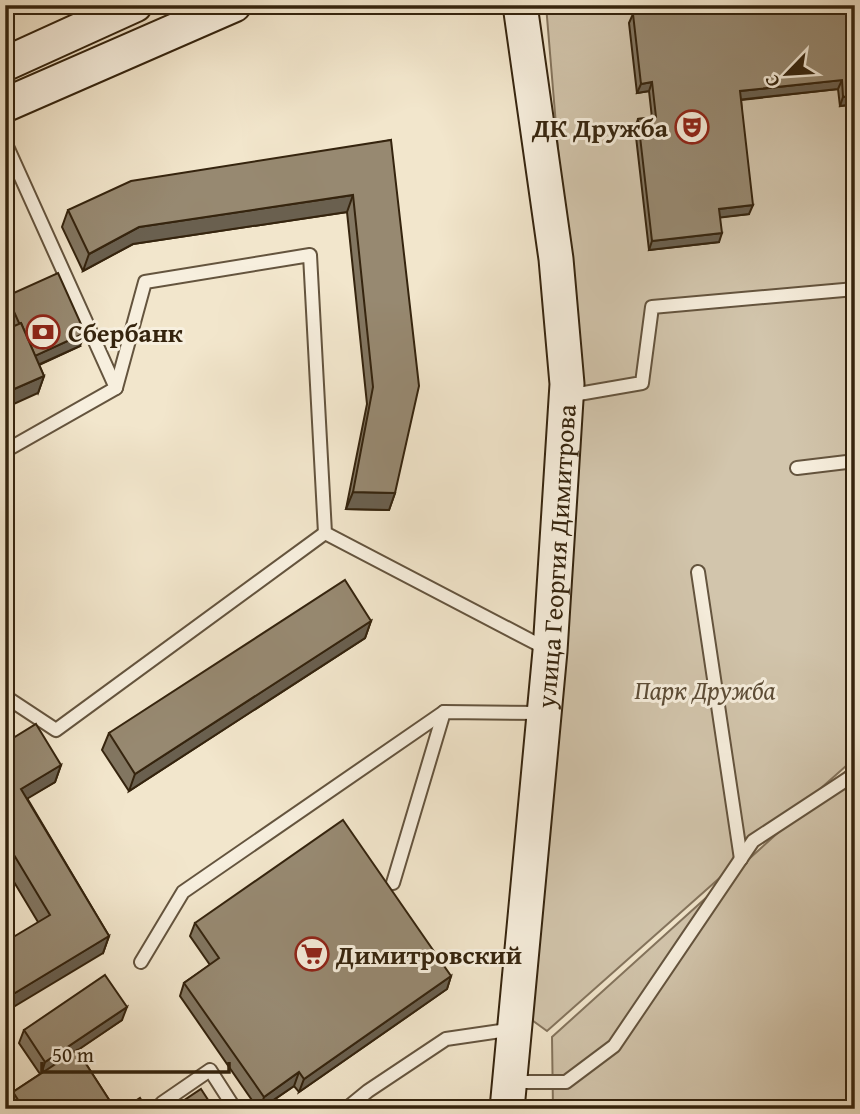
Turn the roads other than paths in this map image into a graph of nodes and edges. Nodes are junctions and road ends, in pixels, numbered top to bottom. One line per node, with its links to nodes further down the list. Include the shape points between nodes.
1 (135, 5): 4 (street)
2 (234, 5): 5 (street)
3 (520, 5): 9 (street, улица Георгия Димитрова, via 556,259)
4 (5, 64)
5 (5, 105)
6 (5, 142): 8 (lane)
7 (855, 289): 9 (lane, via 652,307 642,383)
8 (116, 388): 10 (lane); 13 (lane, via 145,282 310,255)
9 (565, 397): 15 (street, улица Георгия Димитрова)
10 (5, 452)
11 (855, 461): 12 (lane)
12 (797, 468)
13 (325, 533): 15 (lane); 16 (lane, via 56,730 9,699)
14 (698, 572): 20 (lane)
15 (550, 651): 18 (street, улица Георгия Димитрова)
16 (5, 701)
17 (444, 712): 18 (lane); 21 (lane); 22 (lane, via 183,892)
18 (544, 713): 23 (street, улица Георгия Димитрова)
19 (855, 774): 20 (lane, via 753,841)
20 (741, 859): 24 (lane, via 614,1046 566,1082)
21 (393, 883)
22 (141, 962)
23 (515, 1029): 24 (street, улица Георгия Димитрова); 27 (lane, via 446,1039)
24 (509, 1095)
25 (162, 1103): 26 (lane, via 211,1070)
26 (235, 1109)
27 (346, 1109)

